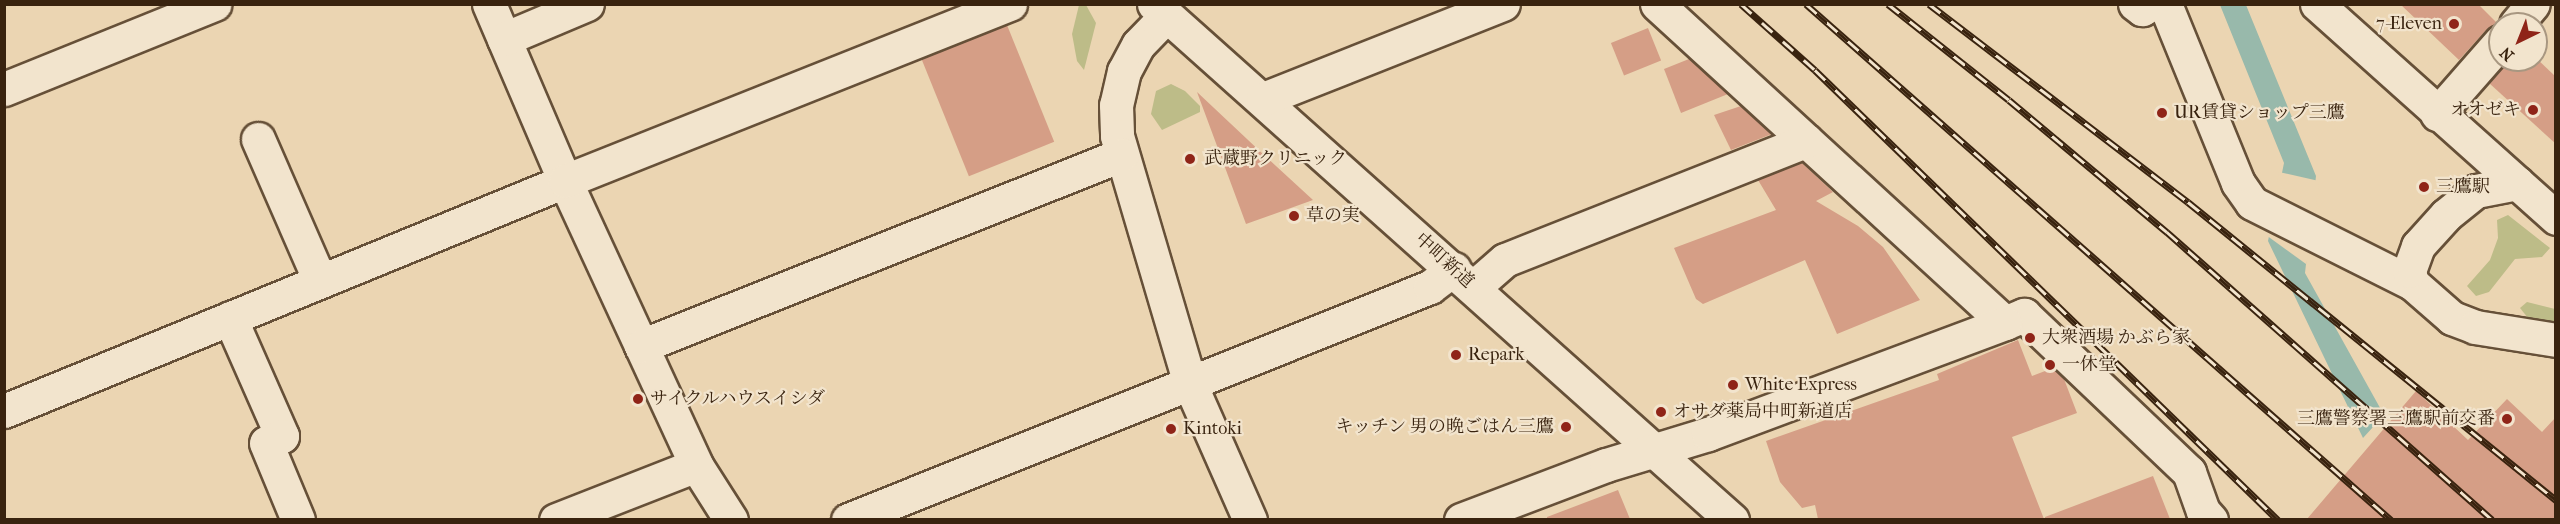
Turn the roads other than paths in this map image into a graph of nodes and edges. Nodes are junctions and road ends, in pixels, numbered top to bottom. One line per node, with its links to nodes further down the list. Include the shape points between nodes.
1 (214, 4): 14 (street)
2 (489, 4): 12 (street)
3 (587, 4): 12 (street)
4 (1010, 4): 20 (street)
5 (1503, 4): 15 (street)
6 (1657, 4): 18 (street)
7 (2135, 4): 8 (street, via 2142,9)
8 (2151, 4)
9 (2165, 4): 25 (street, via 2238,183 2252,203)
10 (2317, 4): 16 (street)
11 (1160, 10): 15 (street, 中町新道); 19 (street, via 1124,71 1116,105)
12 (504, 39): 20 (street)
13 (2488, 56): 16 (street)
14 (4, 89)
15 (1263, 99): 23 (street, 中町新道)
16 (2437, 114): 21 (street)
17 (258, 140): 24 (street)
18 (1806, 141): 23 (street); 27 (street)
19 (1121, 155): 29 (street); 30 (street)
20 (565, 180): 24 (street); 29 (street)
21 (2517, 183): 22 (street); 25 (street, via 2476,191 2446,215 2418,246 2409,271)
22 (2553, 212)
23 (1464, 278): 30 (street, via 1430,287); 32 (street, 中町新道)
24 (320, 281): 26 (street)
25 (2412, 283): 28 (street, via 2452,318 2475,327)
26 (230, 318): 31 (street); 34 (street, via 282,436 266,443)
27 (2005, 323): 32 (street, via 1708,434); 41 (street, via 2024,315 2165,447 2189,472 2203,511)
28 (2556, 339)
29 (641, 346): 33 (street)
30 (1190, 384): 37 (street); 38 (street)
31 (4, 411)
32 (1656, 449): 39 (street); 40 (street, 中町新道)
33 (696, 465): 35 (street); 36 (street)
34 (298, 519)
35 (556, 519)
36 (731, 519)
37 (848, 519)
38 (1250, 519)
39 (1461, 519)
40 (1732, 519)
41 (2211, 519)

